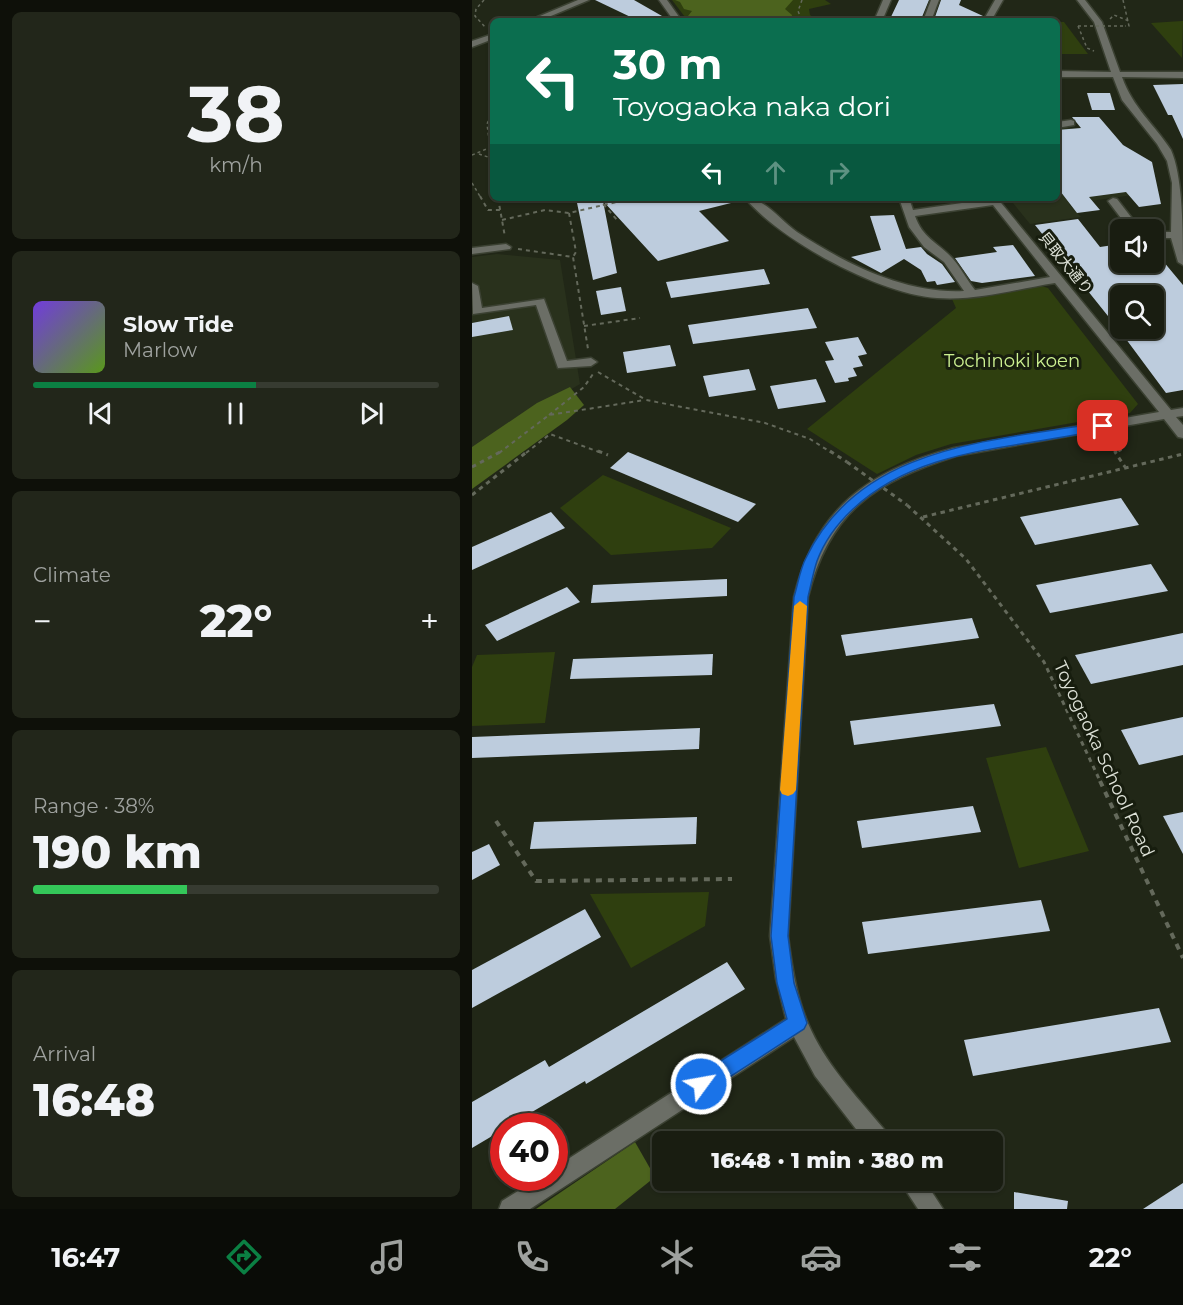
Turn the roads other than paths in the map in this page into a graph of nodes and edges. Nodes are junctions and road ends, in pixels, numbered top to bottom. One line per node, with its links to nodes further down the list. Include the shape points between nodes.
1 (585, 0): 7 (street)
2 (663, 0): 8 (street)
3 (887, 0): 9 (street)
4 (935, 0): 10 (street)
5 (999, 0): 11 (street)
6 (1081, 0): 15 (street, via 1101,28)
7 (540, 18)
8 (676, 18)
9 (879, 18)
10 (928, 18)
11 (989, 18)
12 (490, 34): 13 (street)
13 (472, 44)
14 (1060, 74): 15 (street)
15 (1114, 74): 16 (street); 27 (street, via 1175,170)
16 (1183, 75)
17 (1071, 123): 18 (street)
18 (1060, 125)
19 (753, 201): 33 (street, via 797,237 900,287 937,295)
20 (905, 201): 24 (street)
21 (988, 201): 24 (street)
22 (995, 201): 31 (street, 貝取大通り)
23 (1112, 201): 25 (street)
24 (910, 214): 33 (street, via 913,225 948,261)
25 (1127, 219)
26 (1164, 235): 27 (street)
27 (1175, 235): 30 (street)
28 (506, 247): 29 (street)
29 (472, 251)
30 (1183, 262)
31 (1058, 279): 33 (street); 35 (street, 貝取大通り)
32 (472, 286): 34 (street, via 477,312 540,301 562,365)
33 (971, 293)
34 (591, 362)
35 (1175, 413): 36 (street, 貝取大通り); 37 (street, via 954,452 918,464 861,494 823,538 811,560 801,597 779,936 786,983)
36 (1183, 434)
37 (798, 1023): 38 (street, via 816,1058); 40 (street)
38 (872, 1131)
39 (918, 1191): 41 (street)
40 (510, 1209)
41 (932, 1209)

